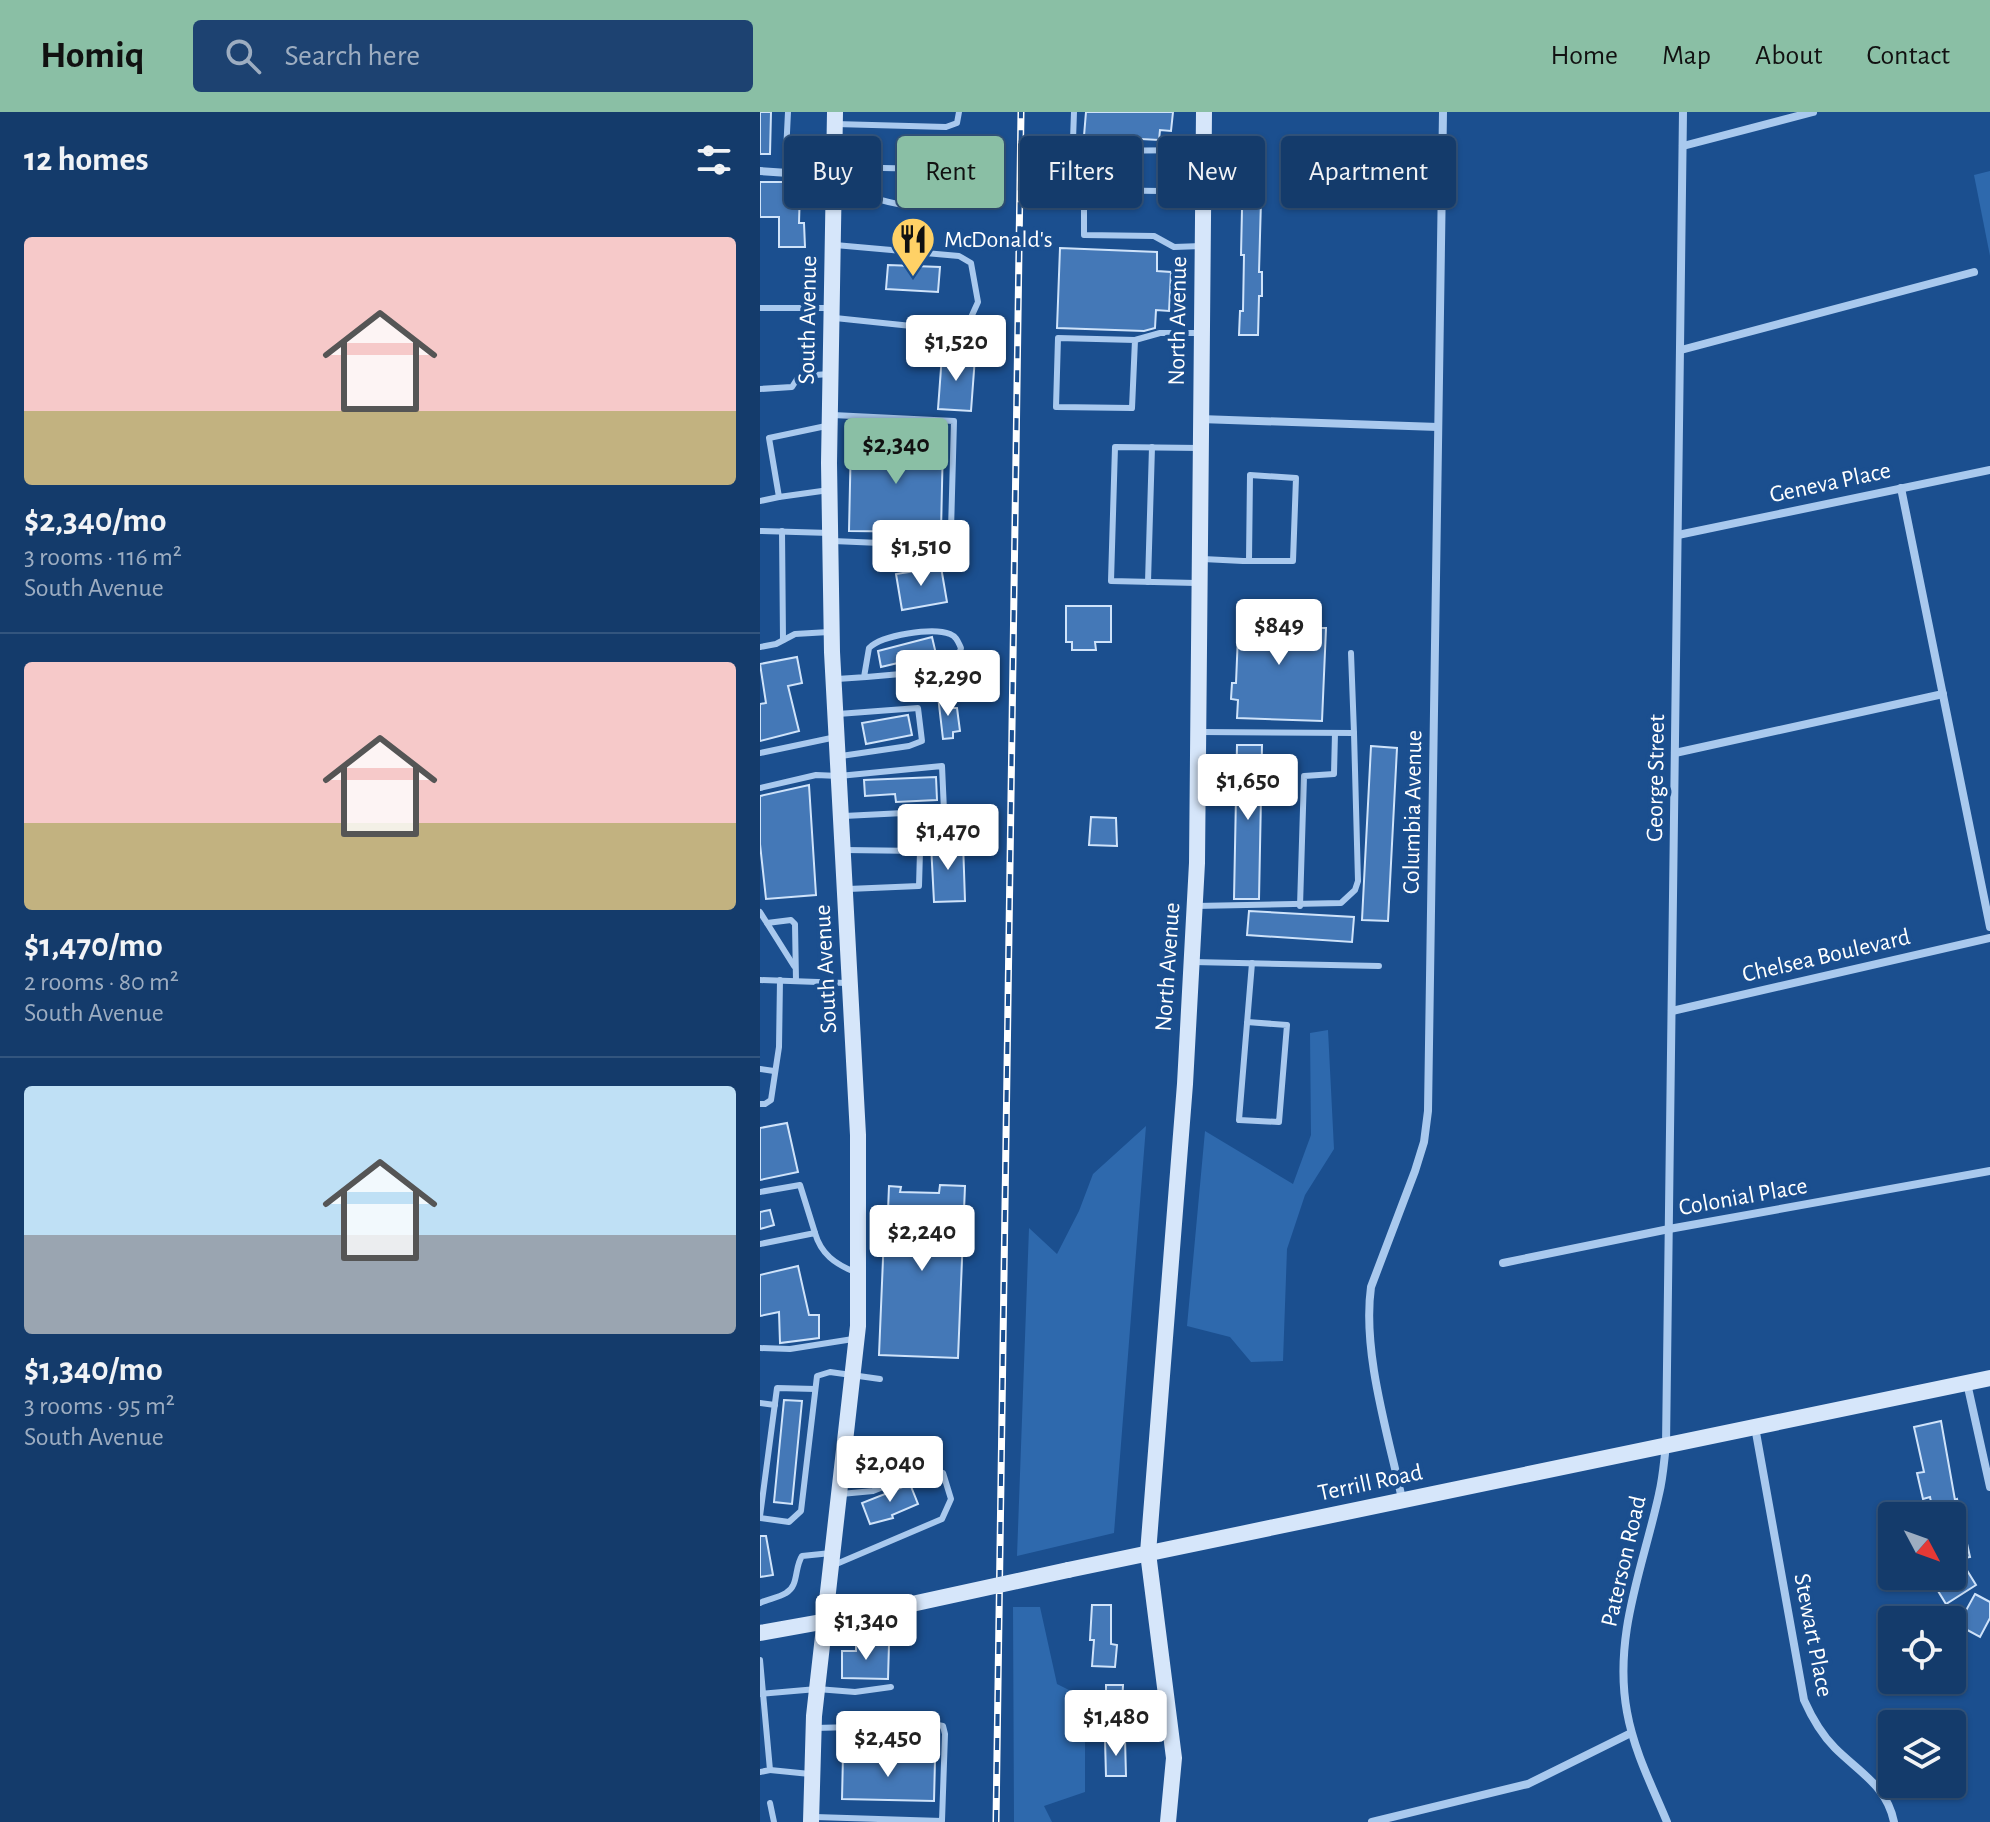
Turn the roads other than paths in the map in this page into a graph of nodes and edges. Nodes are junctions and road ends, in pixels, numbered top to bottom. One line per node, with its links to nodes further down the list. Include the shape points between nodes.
1 (788, 112): 9 (lane)
2 (959, 112): 8 (lane, via 957,123 946,127)
3 (1074, 112): 12 (lane, via 1073,140 1083,151)
4 (1204, 112): 10 (street, North Avenue)
5 (1443, 112): 31 (street, Columbia Avenue)
6 (1683, 112): 11 (street, George Street)
7 (1813, 112): 11 (street)
8 (835, 118)
9 (787, 136)
10 (1203, 136)
11 (1683, 146): 26 (street, George Street)
12 (1158, 150)
13 (876, 169): 13 (lane, via 940,172 948,179 947,202 932,206 881,200 875,191)
14 (760, 171): 15 (street)
15 (784, 173)
16 (1158, 191): 20 (lane, via 1084,190 1084,235 1154,236 1174,247)
17 (834, 208): 19 (street, South Avenue)
18 (1202, 208): 20 (street, North Avenue)
19 (833, 245): 23 (street, South Avenue); 23 (lane, via 959,256 971,263 978,302 968,324 921,327)
20 (1202, 246): 24 (street, North Avenue)
21 (1974, 272): 26 (street)
22 (760, 308): 23 (lane)
23 (832, 313): 27 (street, South Avenue)
24 (1201, 333): 25 (lane, via 1160,333); 29 (street, North Avenue)
25 (1135, 340): 25 (lane, via 1132,408 1056,407 1058,338)
26 (1681, 350): 41 (street, George Street)
27 (830, 374): 28 (lane, via 799,376 792,387); 30 (street, South Avenue)
28 (760, 389)
29 (1200, 419): 31 (street); 33 (street, North Avenue)
30 (830, 420): 36 (street, South Avenue); 37 (lane, via 769,438); 42 (lane, via 954,421 951,530 946,538 880,543)
31 (1438, 427): 106 (street, Columbia Avenue, via 1428,1111 1424,1142 1371,1287 1368,1309)
32 (1152, 447): 33 (lane); 45 (lane); 45 (lane, via 1115,447 1111,560 1111,581)
33 (1200, 448): 43 (street, North Avenue)
34 (1990, 470): 35 (street, Geneva Place)
35 (1901, 488): 41 (street, Geneva Place); 53 (street)
36 (829, 490): 37 (lane); 42 (street, South Avenue)
37 (779, 497): 38 (lane)
38 (760, 501)
39 (760, 531): 40 (lane)
40 (782, 531): 42 (lane); 48 (lane)
41 (1678, 535): 60 (street, George Street)
42 (830, 537): 47 (street, South Avenue)
43 (1199, 559): 44 (lane); 46 (street, North Avenue)
44 (1249, 561): 44 (lane, via 1293,561 1296,478 1250,475)
45 (1148, 582): 46 (lane)
46 (1199, 583): 55 (street, North Avenue)
47 (831, 632): 48 (lane); 52 (street, South Avenue)
48 (783, 640): 49 (lane)
49 (760, 647)
50 (1351, 653): 57 (lane)
51 (864, 677): 51 (lane, via 950,667 961,648 947,632 882,639 869,648); 52 (lane)
52 (833, 679): 54 (street, South Avenue)
53 (1943, 694): 60 (street); 71 (street)
54 (835, 714): 58 (street, South Avenue); 61 (lane, via 918,708 922,741)
55 (1198, 732): 56 (lane); 67 (street, North Avenue)
56 (1335, 733): 57 (lane); 68 (lane, via 1334,774 1304,776)
57 (1354, 733): 68 (lane, via 1358,881 1341,903)
58 (836, 737): 59 (lane); 61 (street, South Avenue)
59 (760, 753)
60 (1675, 753): 81 (street, George Street)
61 (837, 756): 62 (street, South Avenue)
62 (839, 776): 63 (lane, via 816,775); 64 (street, South Avenue); 64 (lane, via 942,766 944,811)
63 (760, 788)
64 (841, 816): 65 (street, South Avenue)
65 (843, 850): 66 (street, South Avenue); 66 (lane, via 920,851 919,886)
66 (845, 889): 80 (street, South Avenue)
67 (1195, 906): 68 (lane); 73 (street, North Avenue)
68 (1300, 906)
69 (760, 912): 70 (lane)
70 (767, 923): 75 (lane); 75 (lane, via 795,924)
71 (1990, 927)
72 (1990, 938): 81 (street, Chelsea Boulevard)
73 (1193, 962): 74 (lane); 108 (street, North Avenue)
74 (1252, 963): 76 (lane); 82 (lane)
75 (794, 966): 79 (lane)
76 (1379, 966)
77 (760, 980): 78 (lane)
78 (780, 980): 79 (lane); 84 (lane)
79 (796, 981): 80 (lane)
80 (850, 983): 92 (street, South Avenue)
81 (1672, 1011): 88 (street, George Street)
82 (1247, 1022): 82 (lane, via 1239,1120 1279,1122 1287,1025)
83 (760, 1069): 84 (lane)
84 (774, 1071): 85 (lane, via 771,1100)
85 (760, 1104)
86 (1990, 1171): 88 (street, Colonial Place)
87 (760, 1192): 89 (lane, via 800,1185)
88 (1669, 1229): 91 (street, Colonial Place); 103 (street, George Street)
89 (815, 1233): 90 (lane); 92 (lane, via 835,1263)
90 (760, 1244)
91 (1503, 1263)
92 (858, 1273): 93 (street, South Avenue)
93 (857, 1339): 94 (lane); 95 (street, South Avenue)
94 (760, 1348)
95 (853, 1374): 97 (lane); 99 (lane, via 817,1376); 105 (street, South Avenue)
96 (1990, 1378): 98 (street, Terrill Road)
97 (880, 1379)
98 (1967, 1383): 102 (street, Terrill Road); 104 (street)
99 (815, 1389): 101 (lane, via 777,1388); 107 (lane, via 801,1511 789,1522)
100 (760, 1403): 101 (lane)
101 (775, 1405): 107 (lane)
102 (1755, 1427): 103 (street, Terrill Road); 130 (street, Stewart Place, via 1804,1700 1824,1735 1878,1787)
103 (1666, 1445): 106 (street, Terrill Road); 119 (street, Paterson Road, via 1660,1491 1625,1629 1623,1683)
104 (1990, 1487)
105 (839, 1494): 109 (street, South Avenue); 109 (lane, via 873,1491 926,1470 943,1473 951,1499 942,1519)
106 (1402, 1499): 108 (street, Terrill Road)
107 (760, 1517)
108 (1148, 1553): 111 (street, Terrill Road, bridge); 127 (street, North Avenue, via 1172,1734)
109 (832, 1560): 110 (lane, via 802,1556 793,1588); 111 (street, South Avenue)
110 (760, 1603)
111 (825, 1623): 112 (street, Terrill Road); 116 (street, South Avenue)
112 (760, 1633)
113 (760, 1663): 114 (lane)
114 (762, 1681): 117 (lane)
115 (891, 1687): 116 (lane, via 855,1692)
116 (817, 1689): 117 (lane); 118 (street, South Avenue)
117 (762, 1694): 120 (lane)
118 (814, 1728): 122 (street, South Avenue); 125 (lane, via 943,1726)
119 (1631, 1733): 128 (street, via 1528,1784); 129 (street, Paterson Road)
120 (770, 1770): 121 (lane); 122 (lane)
121 (760, 1772)
122 (813, 1775): 124 (street, South Avenue)
123 (770, 1803): 126 (lane)
124 (811, 1819): 125 (lane)
125 (942, 1821)
126 (774, 1822)
127 (1168, 1822)
128 (1372, 1822)
129 (1667, 1822)
130 (1894, 1822)

